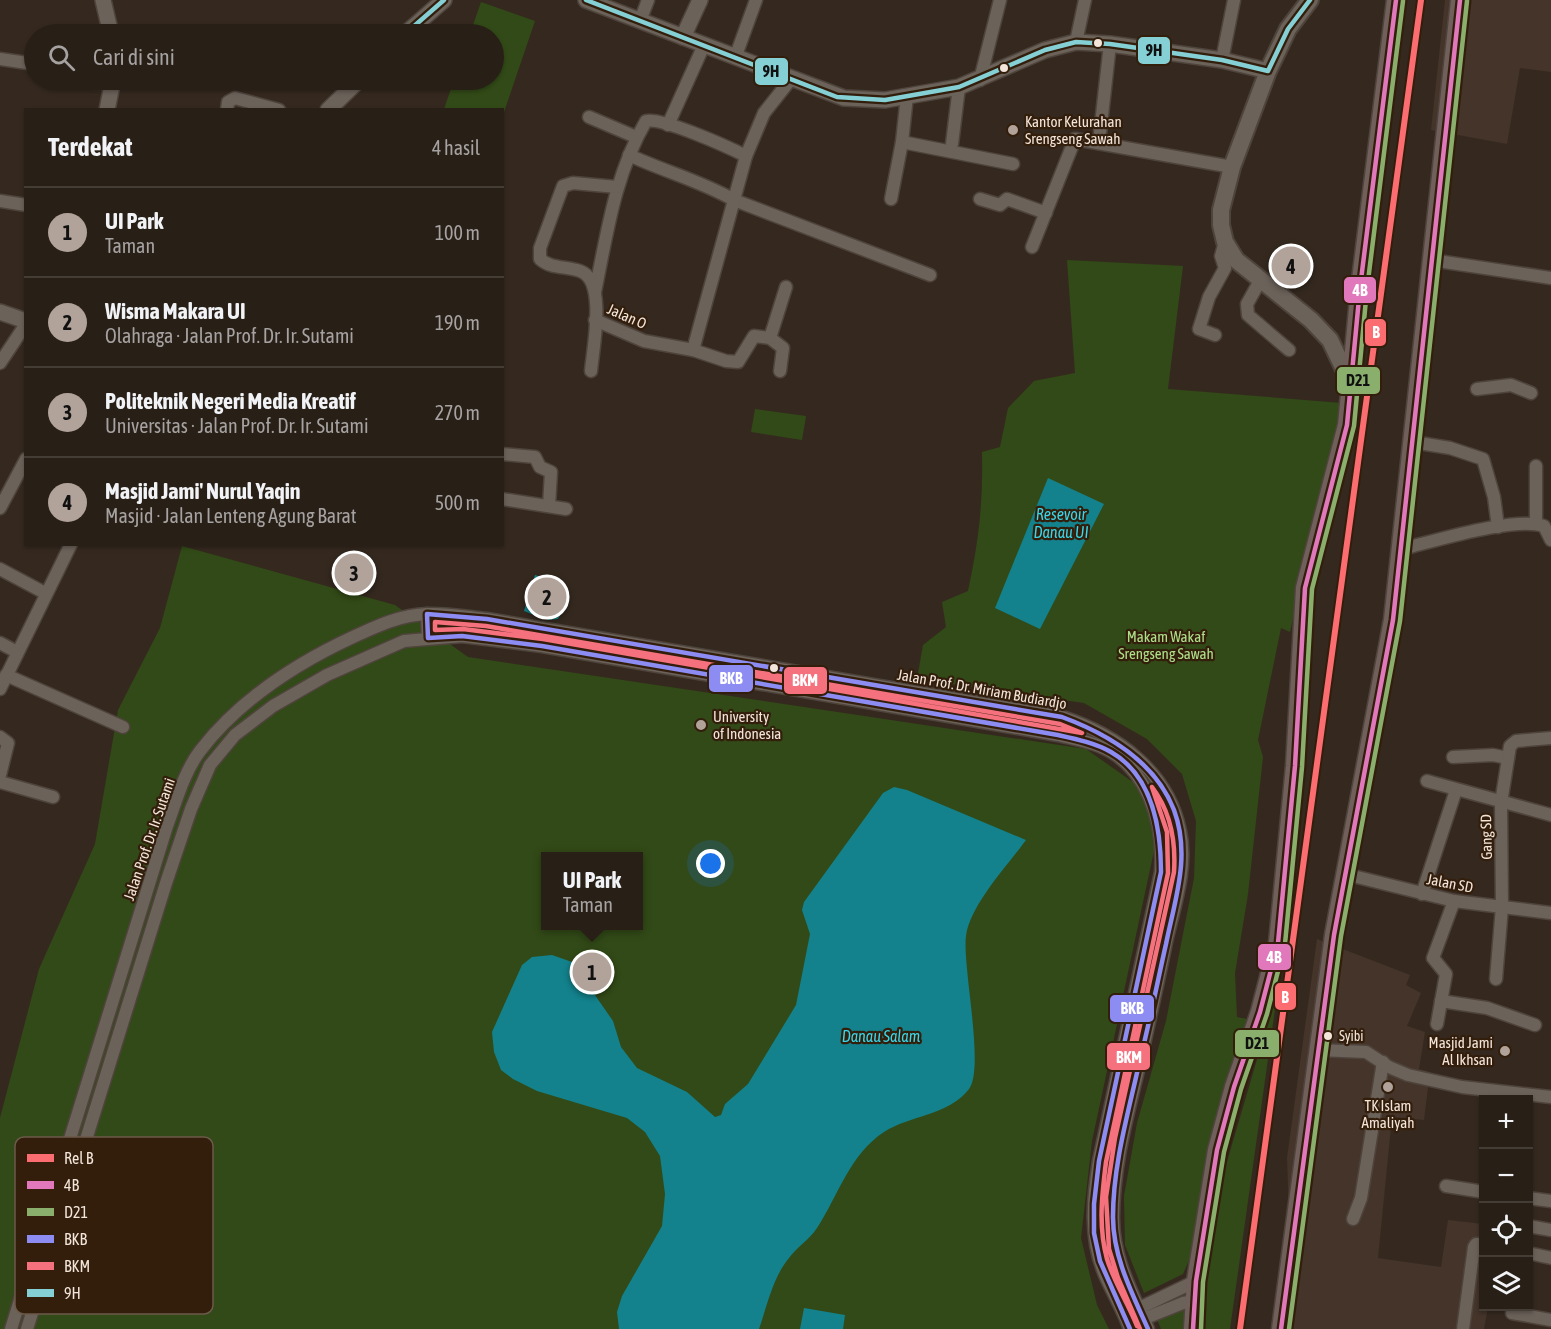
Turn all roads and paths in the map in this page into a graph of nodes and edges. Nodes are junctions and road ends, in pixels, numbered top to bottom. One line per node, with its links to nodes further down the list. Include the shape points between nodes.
1 (103, 0): 15 (street)
2 (444, 0): 16 (street)
3 (586, 0): 13 (street)
4 (648, 0): 14 (street)
5 (700, 0): 17 (street)
6 (756, 0): 21 (street)
7 (1000, 0): 27 (street)
8 (1085, 0): 18 (street)
9 (1234, 0): 23 (street)
10 (1310, 0): 25 (main road, via 1288,29)
11 (1396, 0): 72 (main road)
12 (1460, 0): 55 (main road)
13 (603, 3): 14 (street)
14 (640, 21): 17 (street)
15 (109, 24)
16 (416, 24)
17 (683, 38): 20 (street)
18 (1076, 42): 19 (street); 27 (street, via 1045,50)
19 (1110, 44): 23 (street); 40 (street)
20 (704, 45): 21 (street); 37 (street)
21 (735, 58): 26 (street)
22 (0, 59): 24 (street)
23 (1222, 60): 25 (street)
24 (24, 63)
25 (1268, 71): 45 (main road)
26 (790, 79): 31 (street, via 844,98 881,100); 43 (street, via 764,113)
27 (980, 80): 28 (street)
28 (959, 87): 31 (street); 41 (street)
29 (110, 90): 32 (street)
30 (349, 90): 35 (street)
31 (907, 96): 39 (street)
32 (106, 108)
33 (227, 108): 34 (street, via 228,102 235,98)
34 (272, 108)
35 (330, 108)
36 (589, 117): 38 (street)
37 (668, 125): 38 (street, via 646,122); 43 (street)
38 (636, 137): 42 (street)
39 (902, 142): 44 (street); 47 (street)
40 (1099, 142): 45 (street); 52 (street, via 1074,140)
41 (952, 144)
42 (629, 155): 46 (street); 49 (street)
43 (747, 156): 49 (street)
44 (1013, 164)
45 (1232, 167): 53 (main road, via 1221,210)
46 (616, 188): 60 (street); 60 (street, Jalan O, via 573,183 563,186 540,248 540,259 546,264 581,271 591,278)
47 (891, 199)
48 (980, 199): 52 (street, via 1000,205 1007,199)
49 (734, 200): 56 (street); 67 (street)
50 (0, 201): 51 (street)
51 (24, 205)
52 (1046, 213): 54 (street)
53 (1225, 242): 58 (main road, via 1236,260); 65 (street, via 1221,256 1225,268 1209,297 1199,329)
54 (1032, 247)
55 (1431, 260): 57 (street); 75 (main road)
56 (930, 275)
57 (1551, 278)
58 (1261, 279): 68 (street, via 1247,304 1248,315); 72 (main road, via 1323,331)
59 (786, 287): 66 (street)
60 (595, 292): 62 (street, Jalan O)
61 (0, 312): 63 (street)
62 (596, 320): 67 (street, Jalan O, via 644,341); 70 (street)
63 (24, 322)
64 (24, 326): 69 (street)
65 (1215, 335)
66 (770, 338): 67 (street, Jalan O, via 754,336 738,362); 71 (street, via 783,348)
67 (693, 350)
68 (1289, 350)
69 (0, 363)
70 (591, 371)
71 (780, 371)
72 (1351, 384): 137 (main road, via 1342,449 1305,588 1295,766 1278,943 1217,1150)
73 (1477, 388): 74 (street, via 1510,385)
74 (1531, 393)
75 (1413, 442): 84 (street, via 1483,459); 87 (main road)
76 (504, 454): 80 (street, via 536,457 540,467 551,472)
77 (24, 463): 81 (street)
78 (1536, 466): 83 (street)
79 (504, 499): 80 (street)
80 (549, 506): 82 (street)
81 (0, 508)
82 (566, 509)
83 (1536, 523): 84 (street); 85 (street, via 1544,525)
84 (1498, 527): 87 (street)
85 (1551, 540)
86 (70, 546): 89 (street)
87 (1402, 549): 111 (main road, via 1393,620)
88 (0, 569): 89 (street)
89 (45, 593): 94 (street)
90 (427, 614): 91 (street); 93 (street, Jalan Prof. Dr. Ir. Sutami, via 487,619); 123 (street, Jalan Prof. Dr. Ir. Sutami, via 387,622 315,655 261,690 198,753 167,826)
91 (428, 638): 98 (street, Jalan Prof. Dr. Ir. Sutami, via 462,636 542,646); 124 (street, Jalan Prof. Dr. Ir. Sutami, via 404,641 327,675 273,706 235,735 210,765 166,884)
92 (0, 643): 94 (street)
93 (634, 646): 97 (street, Jalan Prof. Dr. Miriam Budiardjo)
94 (17, 652): 95 (street)
95 (6, 675): 96 (street); 99 (street)
96 (0, 689)
97 (950, 698): 98 (street); 128 (street, Jalan Prof. Dr. Miriam Budiardjo, via 1062,717 1089,726 1120,744 1144,765 1174,811 1180,831 1181,876 1126,1118)
98 (946, 716): 127 (street, via 1096,745 1137,775 1152,798 1161,837 1161,872)
99 (123, 727)
100 (0, 737): 104 (street, via 8,743)
101 (1551, 738): 103 (street, via 1512,742)
102 (1452, 757): 103 (street)
103 (1508, 758): 109 (street, Gang SD)
104 (0, 775)
105 (1427, 781): 107 (street, Gang SD)
106 (0, 782): 108 (street)
107 (1456, 790): 109 (street, Gang SD); 112 (street)
108 (52, 797)
109 (1501, 803): 110 (street, Gang SD); 114 (street, Gang SD)
110 (1551, 815)
111 (1345, 874): 112 (street, Jalan SD); 120 (main road)
112 (1422, 894): 113 (street, Jalan SD)
113 (1454, 902): 114 (street, Jalan SD); 117 (street, via 1433,958 1446,974)
114 (1502, 907): 115 (street, Jalan SD); 116 (street, Gang SD)
115 (1551, 913)
116 (1496, 979)
117 (1441, 1002): 118 (street); 119 (street, via 1488,1008)
118 (1437, 1024)
119 (1534, 1025)
120 (1318, 1050): 121 (street, via 1366,1052); 148 (main road)
121 (1383, 1062): 122 (street, via 1402,1073 1462,1087); 131 (street, via 1361,1198)
122 (1551, 1097)
123 (71, 1137)
124 (87, 1137)
125 (1446, 1186): 126 (street)
126 (1479, 1191)
127 (1094, 1197): 128 (street); 144 (street, via 1093,1222 1099,1257)
128 (1114, 1198): 142 (street, Jalan Prof. Dr. Miriam Budiardjo, via 1116,1250)
129 (1533, 1199): 130 (street)
130 (1551, 1201)
131 (1353, 1219)
132 (1533, 1227): 133 (street)
133 (1551, 1230)
134 (1479, 1244): 149 (street, via 1474,1247)
135 (1533, 1254): 136 (street)
136 (1551, 1258)
137 (1196, 1281): 138 (main road); 142 (street)
138 (1194, 1301): 142 (street); 147 (main road)
139 (1512, 1313): 143 (street)
140 (16, 1314): 145 (street, Jalan Prof. Dr. Ir. Sutami)
141 (32, 1314): 146 (street, Jalan Prof. Dr. Ir. Sutami)
142 (1143, 1319): 144 (street)
143 (1551, 1320)
144 (1128, 1323)
145 (11, 1329)
146 (27, 1329)
147 (1193, 1329)
148 (1281, 1329)
149 (1463, 1329)

